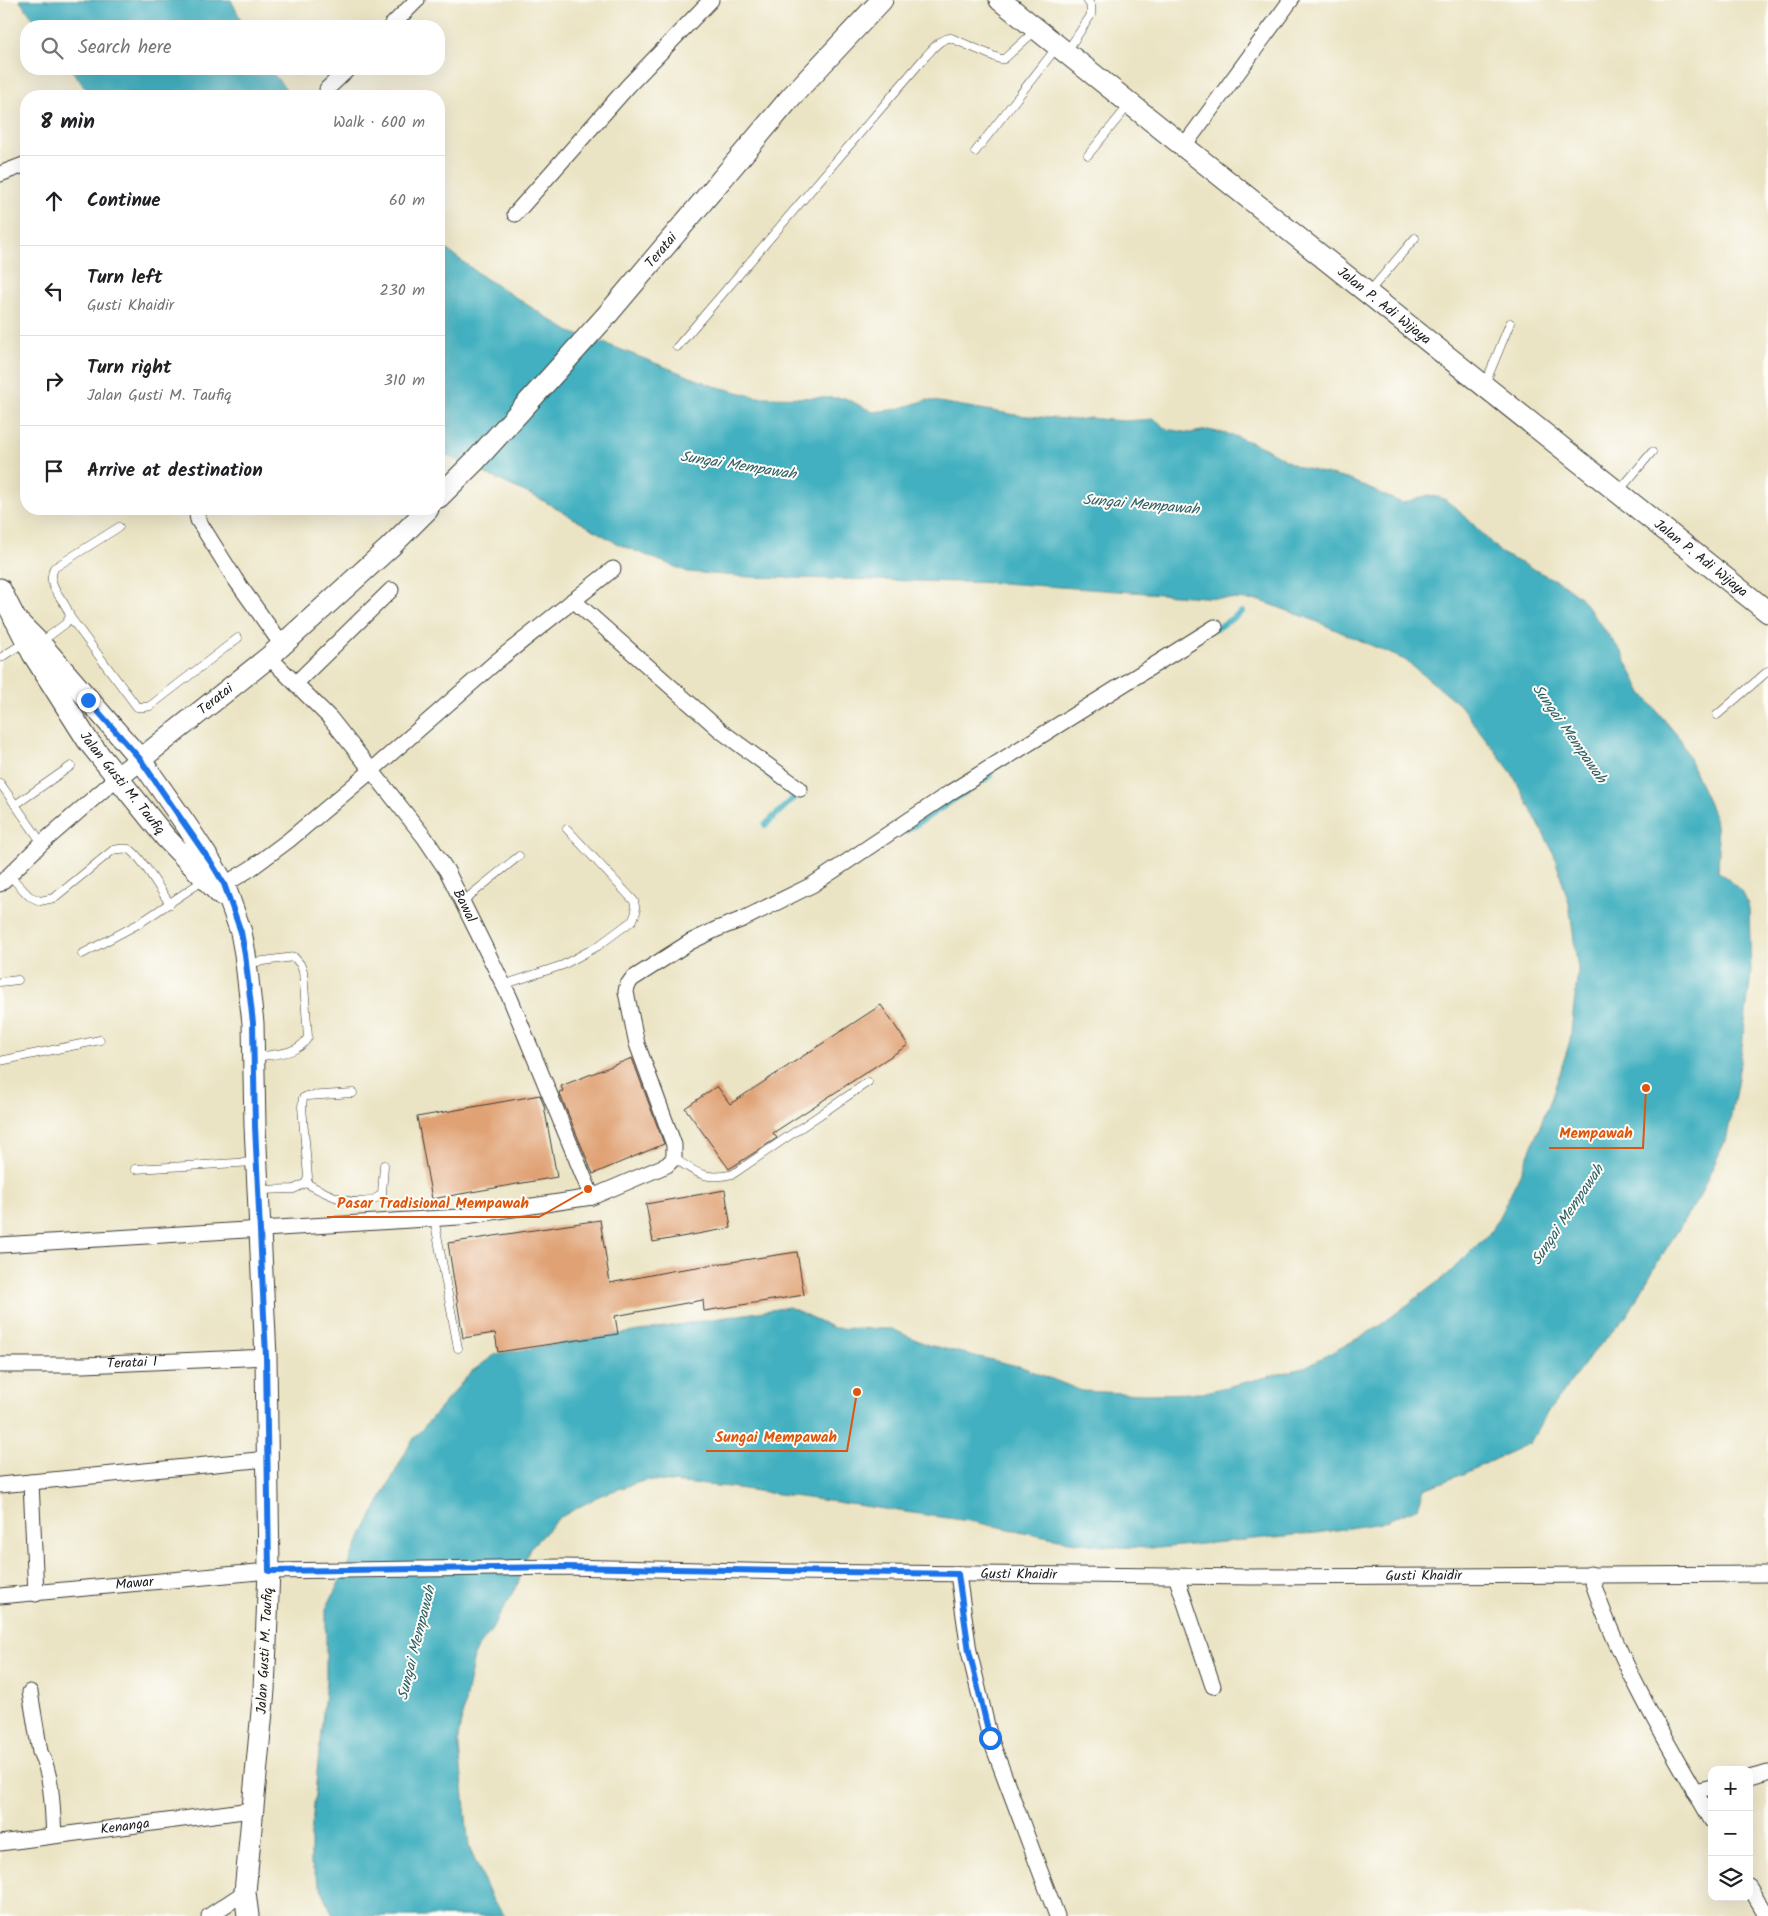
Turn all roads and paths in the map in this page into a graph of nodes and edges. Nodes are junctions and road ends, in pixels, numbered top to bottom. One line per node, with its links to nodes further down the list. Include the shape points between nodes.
1 (417, 0): 7 (street)
2 (711, 0): 18 (street, via 629,85)
3 (882, 0): 25 (main road, Teratai, via 791,97 607,315)
4 (1087, 0): 9 (lane, via 1091,15)
5 (1291, 0): 13 (street)
6 (1002, 1): 8 (main road, Jalan P. Adi Wijaya)
7 (397, 20)
8 (1037, 29): 9 (main road, Jalan P. Adi Wijaya); 22 (lane, via 1004,59 951,38 939,43)
9 (1062, 49): 12 (main road, Jalan P. Adi Wijaya); 14 (lane)
10 (342, 75): 11 (street)
11 (328, 89)
12 (1130, 104): 13 (main road, Jalan P. Adi Wijaya); 15 (lane)
13 (1184, 146): 20 (main road, Jalan P. Adi Wijaya)
14 (975, 152)
15 (1088, 155)
16 (20, 166): 17 (street)
17 (0, 174)
18 (515, 214)
19 (1415, 238): 20 (lane)
20 (1368, 294): 23 (main road, Jalan P. Adi Wijaya)
21 (1510, 323): 23 (lane)
22 (677, 347)
23 (1484, 386): 26 (main road, Jalan P. Adi Wijaya)
24 (1652, 452): 26 (lane)
25 (445, 491)
26 (1618, 493): 34 (main road, Jalan P. Adi Wijaya)
27 (197, 515): 39 (street, Bawal)
28 (422, 515): 39 (main road, Teratai)
29 (119, 527): 35 (lane, via 54,568 51,583)
30 (612, 569): 33 (street)
31 (391, 590): 42 (street)
32 (0, 591): 38 (main road, Jalan Gusti M. Taufiq)
33 (573, 600): 46 (street, via 497,661); 49 (street, via 721,731)
34 (1768, 612)
35 (70, 617): 37 (lane, via 137,707 150,706); 38 (lane, via 65,624)
36 (1215, 627): 68 (street, via 950,792 812,885 690,942 632,980 626,992 633,1027 672,1138)
37 (238, 638)
38 (32, 642): 40 (lane); 44 (main road, Jalan Gusti M. Taufiq); 47 (main road, Jalan Gusti M. Taufiq, via 33,654)
39 (276, 651): 42 (street, Bawal); 44 (main road, Teratai)
40 (0, 658)
41 (1768, 671): 43 (lane)
42 (296, 683): 46 (street, Bawal, via 330,718)
43 (1717, 715)
44 (140, 759): 47 (main road, Teratai); 55 (main road, Jalan Gusti M. Taufiq, via 212,864)
45 (71, 766): 50 (lane)
46 (371, 771): 55 (street, via 250,869); 56 (street, Bawal, via 425,838 447,871)
47 (116, 778): 52 (street, Teratai); 55 (main road, Jalan Gusti M. Taufiq, via 166,838)
48 (0, 783): 50 (lane)
49 (800, 789)
50 (15, 805): 52 (lane)
51 (567, 829): 62 (lane, via 634,901 636,912 632,920 580,956)
52 (42, 843): 54 (street, Teratai)
53 (519, 856): 56 (lane)
54 (5, 880): 57 (lane, via 29,896 47,900 54,898 113,850 124,848 132,850)
55 (215, 884): 57 (lane); 59 (main road, Jalan Gusti M. Taufiq, via 231,908 241,932)
56 (462, 902): 62 (street, Bawal)
57 (170, 904): 58 (lane)
58 (82, 954)
59 (246, 963): 64 (main road, Jalan Gusti M. Taufiq); 64 (lane, via 294,957 300,964 308,1036 303,1046 296,1050)
60 (18, 980): 61 (lane)
61 (0, 982)
62 (503, 985): 74 (street, Bawal, via 548,1085)
63 (100, 1040): 65 (lane)
64 (254, 1058): 69 (main road, Jalan Gusti M. Taufiq)
65 (0, 1061)
66 (868, 1082): 68 (lane, via 733,1174 698,1175)
67 (353, 1093): 72 (lane, via 307,1096 302,1100)
68 (674, 1158): 74 (street, via 667,1165)
69 (256, 1162): 71 (lane); 73 (main road, Jalan Gusti M. Taufiq)
70 (384, 1165): 72 (lane, via 382,1194 368,1200 343,1200)
71 (135, 1169)
72 (306, 1183): 73 (lane, via 294,1189)
73 (257, 1190): 76 (main road, Jalan Gusti M. Taufiq)
74 (592, 1196): 75 (street)
75 (434, 1218): 76 (street); 78 (lane)
76 (259, 1229): 77 (street); 79 (main road, Jalan Gusti M. Taufiq)
77 (0, 1245)
78 (458, 1348)
79 (266, 1357): 80 (street, Teratai 1, via 84,1365); 81 (main road, Jalan Gusti M. Taufiq)
80 (0, 1365)
81 (267, 1459): 82 (street); 84 (main road, Jalan Gusti M. Taufiq)
82 (30, 1482): 83 (street); 89 (street)
83 (0, 1485)
84 (269, 1571): 85 (street, Gusti Khaidir, via 564,1567); 89 (street, Mawar); 97 (main road, Jalan Gusti M. Taufiq, via 264,1690)
85 (958, 1574): 88 (street, Gusti Khaidir); 105 (street, via 969,1651 990,1738)
86 (1590, 1574): 87 (street, Gusti Khaidir); 88 (street, Gusti Khaidir); 96 (street, via 1615,1644)
87 (1768, 1574)
88 (1176, 1576): 91 (street)
89 (36, 1594): 90 (street, Mawar)
90 (0, 1596)
91 (1212, 1686)
92 (30, 1692): 99 (street, via 50,1786)
93 (1768, 1773): 94 (street)
94 (1753, 1777)
95 (1708, 1787): 96 (street)
96 (1694, 1791): 98 (street)
97 (251, 1810): 99 (street, Kenanga); 101 (main road, Jalan Gusti M. Taufiq)
98 (1708, 1814)
99 (54, 1835): 100 (street, Kenanga)
100 (0, 1843)
101 (244, 1892): 103 (street); 104 (main road, Jalan Gusti M. Taufiq)
102 (1753, 1893): 106 (street)
103 (209, 1916)
104 (248, 1916)
105 (1057, 1916)
106 (1767, 1916)

